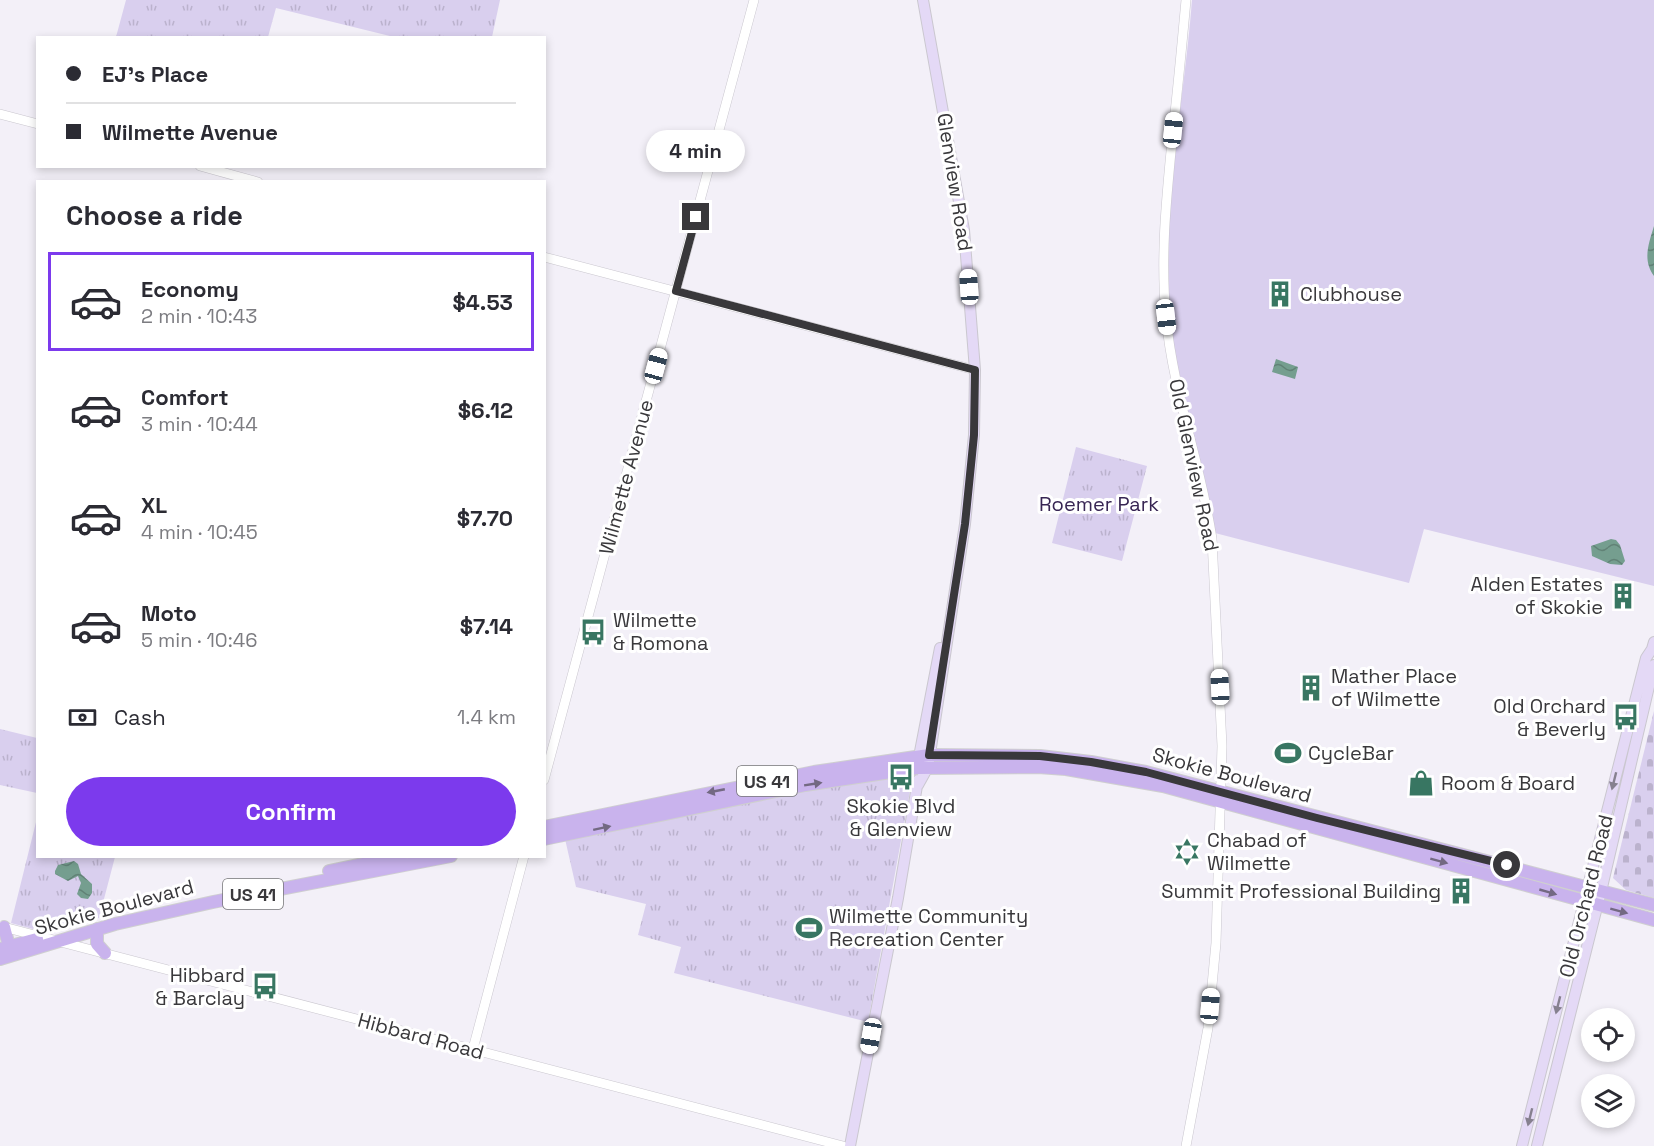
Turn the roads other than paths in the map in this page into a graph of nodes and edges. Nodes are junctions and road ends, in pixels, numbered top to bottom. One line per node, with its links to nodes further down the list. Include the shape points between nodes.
1 (754, 0): 9 (street, Wilmette Avenue)
2 (923, 0): 10 (main road, Glenview Road, via 964,231)
3 (1186, 0): 15 (street, Old Glenview Road, via 1164,218 1164,285 1178,397 1212,539 1221,702)
4 (0, 114): 5 (street)
5 (36, 123)
6 (207, 168): 7 (street)
7 (251, 180)
8 (546, 258): 9 (street)
9 (676, 291): 10 (street); 14 (street, Wilmette Avenue)
10 (975, 370): 13 (main road, Glenview Road, via 974,435 965,524)
11 (1654, 648): 21 (main road, Old Orchard Road, one-way to 21, via 1646,658)
12 (1654, 665): 22 (main road, Old Orchard Road)
13 (923, 762): 15 (main road, Skokie Boulevard / US 41, via 1040,756 1091,762 1146,772); 16 (main road, Skokie Boulevard / US 41, one-way to 16, via 814,772); 17 (main road, Skokie Boulevard / US 41, one-way to 13); 36 (main road, Glenview Road)
14 (546, 773)
15 (1220, 797): 21 (main road, Skokie Boulevard / US 41); 23 (main road, Skokie Boulevard / US 41, one-way to 23); 37 (street, Old Glenview Road, via 1216,944 1208,1028)
16 (546, 826)
17 (546, 839)
18 (391, 858): 29 (main road, Skokie Boulevard / US 41, via 167,905)
19 (441, 858): 28 (main road, Skokie Boulevard / US 41)
20 (523, 858): 34 (street)
21 (1588, 887): 22 (main road, Skokie Boulevard / US 41); 23 (main road, Old Orchard Road)
22 (1601, 891): 24 (main road, Old Orchard Road); 25 (main road, Skokie Boulevard / US 41)
23 (1584, 902): 24 (main road, Skokie Boulevard / US 41); 38 (main road, Old Orchard Road, one-way to 38)
24 (1597, 905): 26 (main road, Skokie Boulevard / US 41, one-way to 26); 39 (main road, Old Orchard Road)
25 (1654, 905)
26 (1654, 921)
27 (2, 926): 29 (street, Hibbard Road); 31 (main road)
28 (97, 929): 30 (main road, Skokie Boulevard / US 41); 32 (main road, via 97,944)
29 (44, 938): 30 (street, Hibbard Road); 31 (main road, Skokie Boulevard / US 41)
30 (57, 941): 32 (street, Hibbard Road); 33 (main road, Skokie Boulevard / US 41)
31 (5, 948)
32 (105, 953): 34 (street, Hibbard Road)
33 (0, 959)
34 (473, 1049): 35 (street, Hibbard Road)
35 (843, 1146)
36 (850, 1146)
37 (1185, 1146)
38 (1522, 1146)
39 (1537, 1146)

